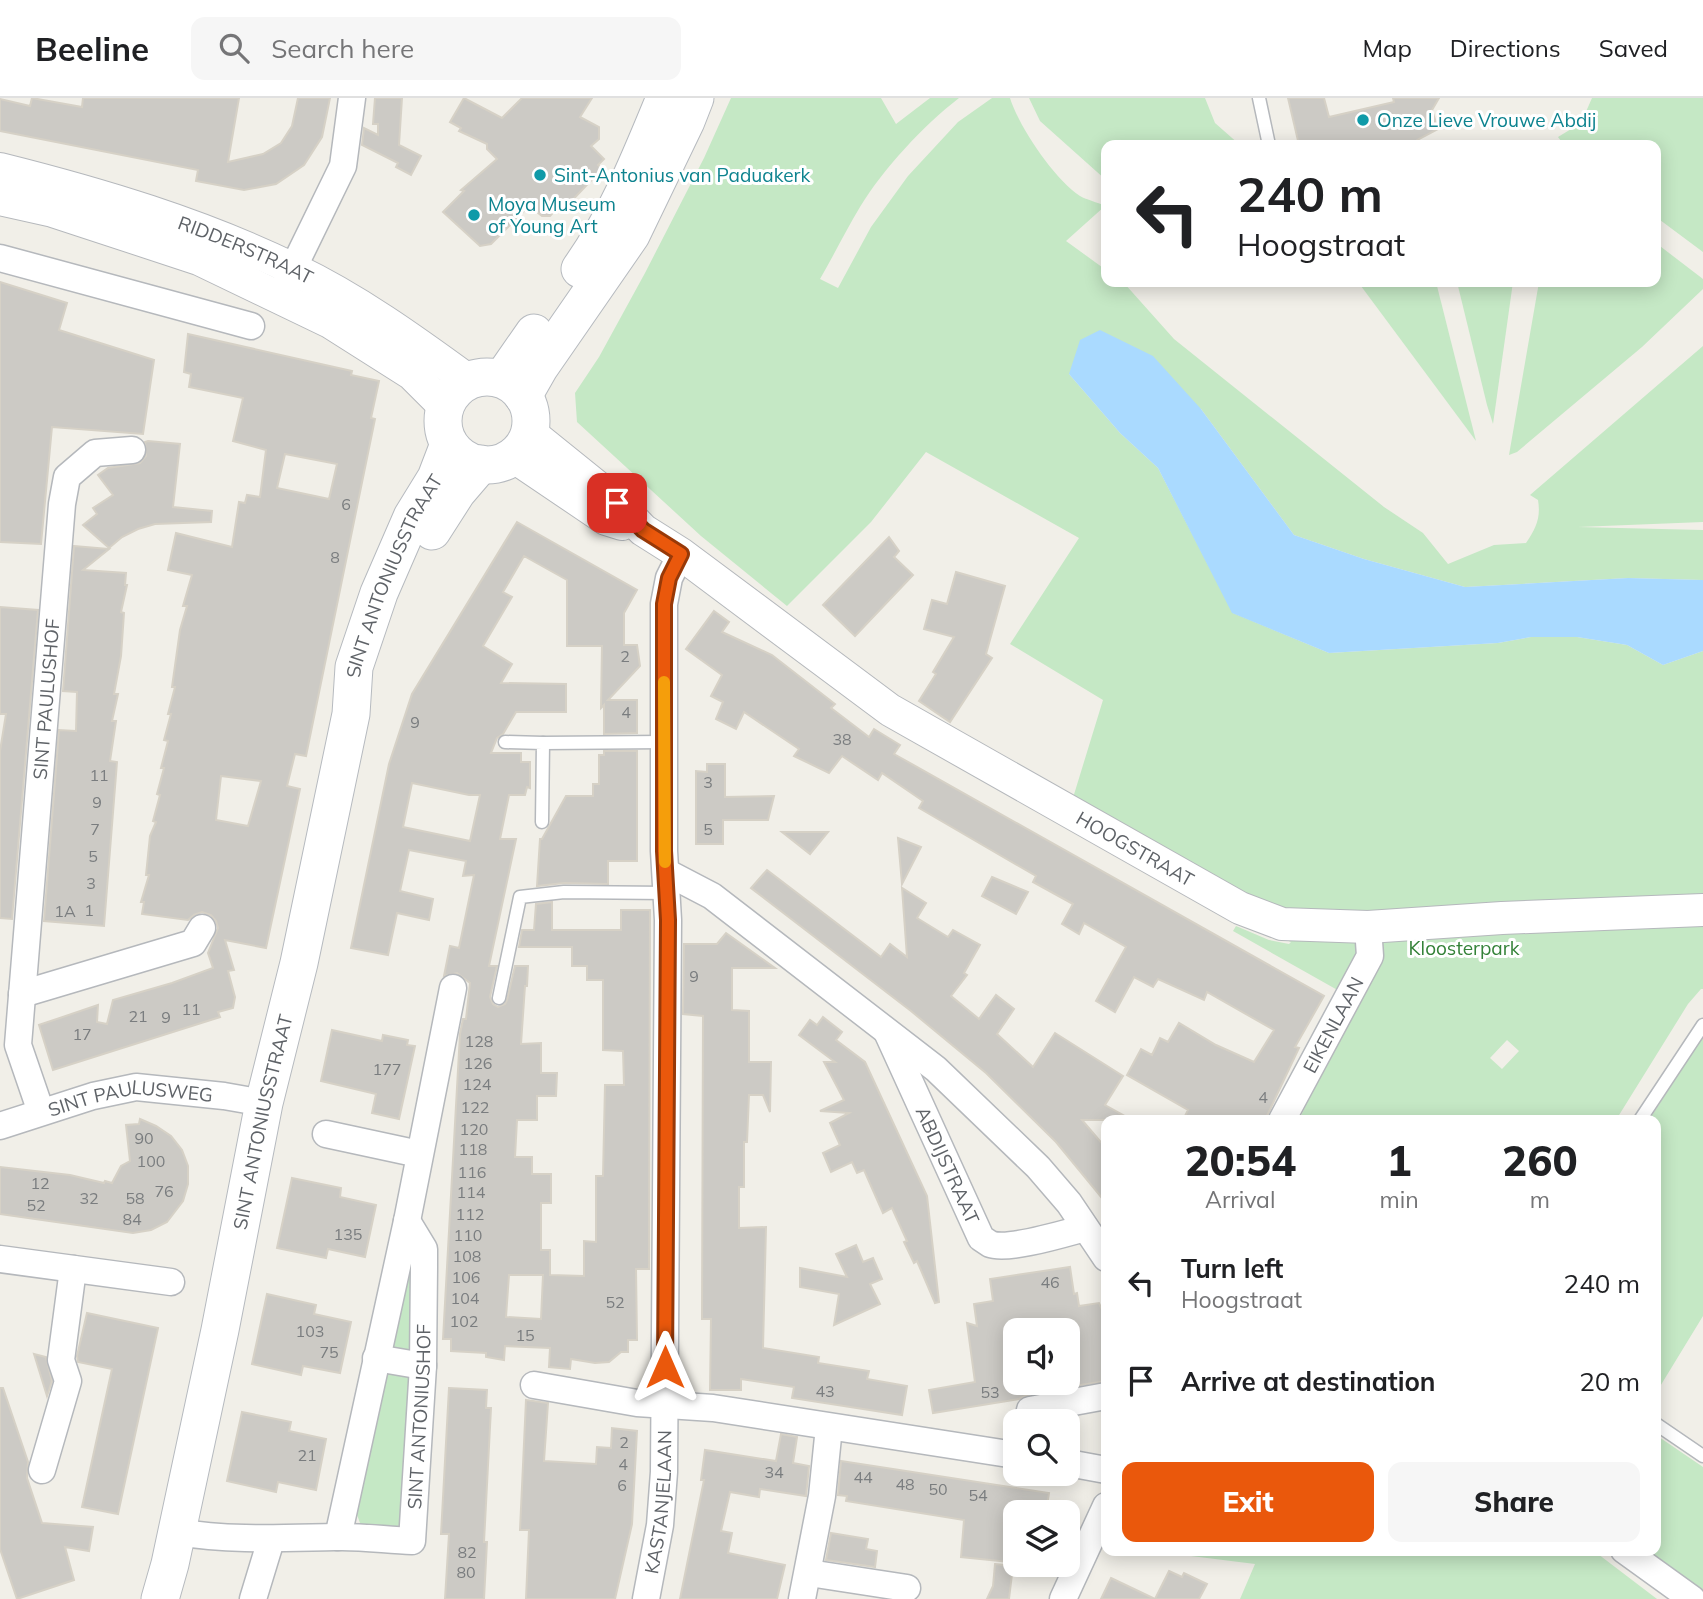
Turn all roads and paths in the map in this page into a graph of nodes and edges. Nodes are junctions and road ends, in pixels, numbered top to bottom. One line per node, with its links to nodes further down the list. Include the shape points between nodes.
1 (352, 98): 9 (street, via 343,166)
2 (665, 98): 12 (main road, via 638,163 590,255)
3 (695, 98): 12 (main road, via 631,235 543,362)
4 (1259, 98): 5 (lane)
5 (1268, 140)
6 (0, 169): 9 (street, RIDDERSTRAAT, via 95,193)
7 (0, 199): 10 (street, RIDDERSTRAAT, via 53,211 199,259)
8 (0, 258): 11 (street)
9 (294, 269): 10 (street); 12 (street, RIDDERSTRAAT, via 370,312)
10 (277, 297): 12 (street, RIDDERSTRAAT, via 330,322 412,374)
11 (251, 326)
12 (485, 391): 13 (main road, via 443,419); 15 (main road, via 530,413)
13 (449, 444): 15 (main road, via 468,461); 17 (main road, SINT ANTONIUSSTRAAT, via 379,593 354,667)
14 (132, 450): 27 (street, SINT PAULUSHOF, via 95,453 68,477 62,504)
15 (508, 451): 16 (street, HOOGSTRAAT, via 606,519 643,530); 17 (main road, SINT ANTONIUSSTRAAT, via 457,492 417,556)
16 (681, 554): 19 (street, KASTANJELAAN, via 669,578 664,604); 24 (street, HOOGSTRAAT, via 890,710 1240,908 1282,924)
17 (351, 714): 31 (main road, SINT ANTONIUSSTRAAT, via 299,963)
18 (505, 742): 20 (lane)
19 (664, 742): 20 (lane); 22 (street, KASTANJELAAN)
20 (543, 743): 21 (lane)
21 (542, 821)
22 (666, 882): 28 (lane, via 520,897); 30 (street, ABDIJSTRAAT, via 712,896); 48 (street, KASTANJELAAN)
23 (1703, 910): 24 (street, HOOGSTRAAT)
24 (1368, 927): 33 (street, EIKENLAAN, via 1370,956)
25 (202, 928): 27 (street, via 193,943)
26 (453, 988): 37 (street, SINT ANTONIUSHOF)
27 (22, 994): 32 (street, SINT PAULUSHOF, via 18,1045)
28 (499, 998)
29 (1703, 1025): 34 (lane)
30 (886, 1029): 39 (street, ABDIJSTRAAT, via 1001,1130 1069,1203); 39 (street, ABDIJSTRAAT, via 981,1238 1002,1246)
31 (264, 1103): 32 (street, SINT PAULUSWEG, via 136,1087); 58 (main road, SINT ANTONIUSSTRAAT)
32 (41, 1112): 35 (street, SINT PAULUSWEG)
33 (1285, 1115)
34 (1643, 1115)
35 (0, 1126)
36 (326, 1134): 37 (street)
37 (419, 1154): 38 (street, SINT ANTONIUSHOF)
38 (407, 1221): 44 (street, SINT ANTONIUSHOF); 45 (street, SINT ANTONIUSHOF, via 424,1249)
39 (1085, 1228): 40 (street, ABDIJSTRAAT)
40 (1101, 1251)
41 (0, 1259): 42 (street)
42 (73, 1269): 43 (street); 56 (street, via 61,1360 68,1381)
43 (171, 1282)
44 (376, 1358): 45 (street); 59 (street, SINT ANTONIUSHOF)
45 (423, 1366): 59 (street, SINT ANTONIUSHOF, via 412,1541)
46 (534, 1385): 48 (street)
47 (1101, 1397): 49 (street)
48 (665, 1405): 50 (street); 66 (street, KASTANJELAAN, via 660,1525)
49 (1035, 1409)
50 (829, 1426): 52 (street); 62 (street)
51 (1661, 1427): 53 (lane)
52 (1003, 1453)
53 (1703, 1456)
54 (1080, 1465): 55 (street)
55 (1101, 1468)
56 (42, 1470)
57 (1101, 1517): 68 (street)
58 (177, 1532): 60 (street); 64 (main road, SINT ANTONIUSSTRAAT)
59 (338, 1536): 60 (street, SINT ANTONIUSHOF)
60 (271, 1540): 65 (street)
61 (1632, 1556): 69 (street)
62 (809, 1573): 63 (street); 67 (street)
63 (907, 1588)
64 (160, 1599)
65 (253, 1599)
66 (646, 1599)
67 (802, 1599)
68 (1063, 1599)
69 (1692, 1599)

